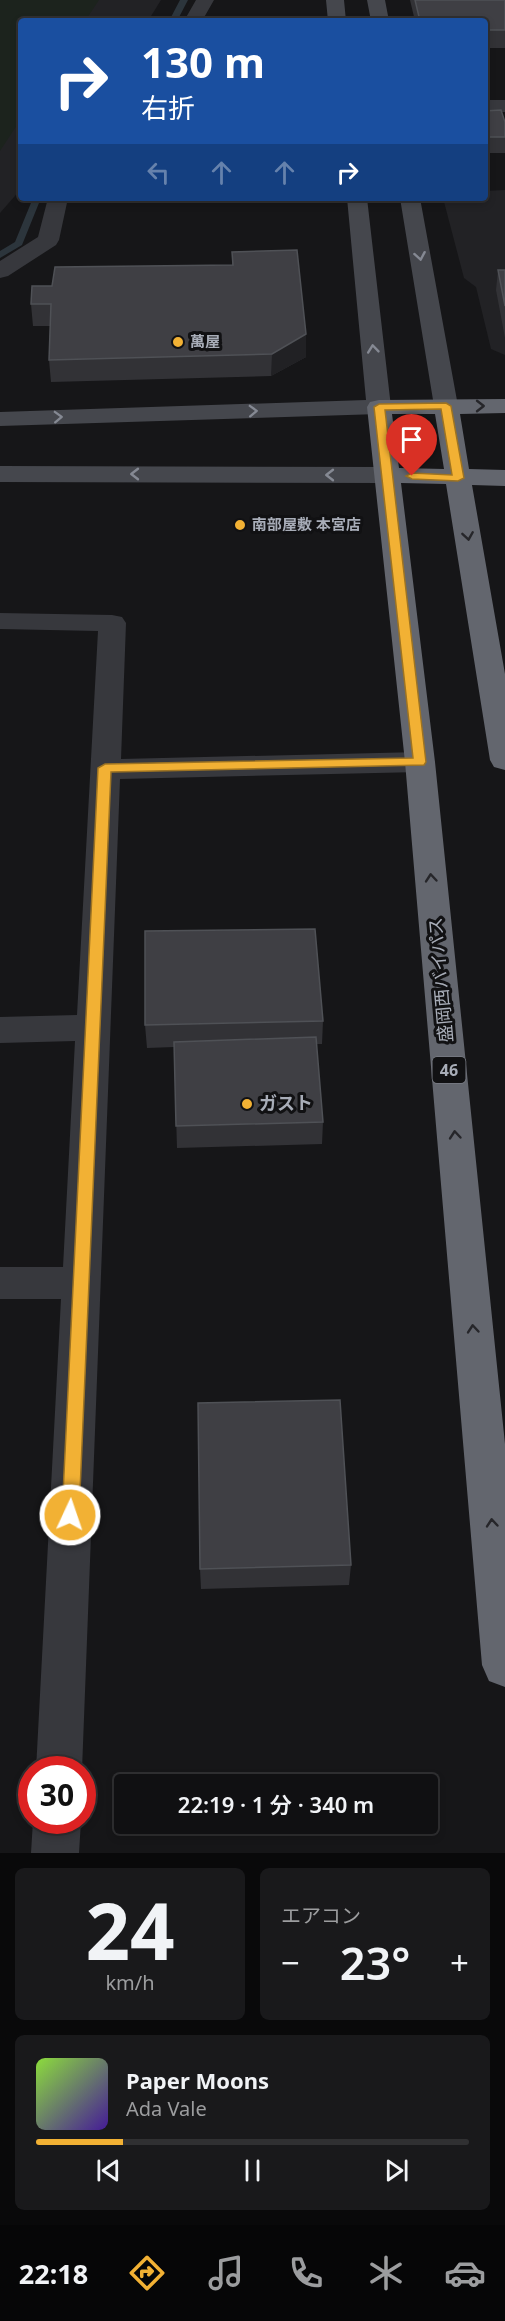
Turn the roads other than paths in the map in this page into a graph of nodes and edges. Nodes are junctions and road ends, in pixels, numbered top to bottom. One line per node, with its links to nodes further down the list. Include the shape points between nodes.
1 (206, 0): 4 (street)
2 (335, 0): 5 (street)
3 (376, 0): 6 (street)
4 (195, 18)
5 (338, 18)
6 (379, 18)
7 (488, 106): 8 (street)
8 (505, 106)
9 (57, 201): 12 (street, via 48,240)
10 (357, 201): 15 (street, one-way to 10)
11 (411, 201): 13 (street, one-way to 13)
12 (0, 271)
13 (446, 406): 14 (highway, one-way to 14); 15 (highway); 19 (highway)
14 (505, 406)
15 (379, 407): 16 (street, one-way to 15); 18 (highway, 盛岡西バイパス / 46)
16 (0, 419)
17 (0, 474): 18 (street, one-way to 17)
18 (388, 475): 19 (highway); 23 (highway, 盛岡西バイパス / 46)
19 (458, 478): 20 (highway); 22 (highway, one-way to 22)
20 (505, 478)
21 (0, 621): 24 (street, via 112,622)
22 (505, 760)
23 (420, 762): 24 (street); 29 (highway, 盛岡西バイパス / 46, one-way to 23)
24 (105, 768): 25 (street)
25 (93, 1028): 26 (street); 28 (street)
26 (0, 1030)
27 (0, 1283): 28 (street)
28 (81, 1283): 30 (street)
29 (505, 1665)
30 (60, 1756)
31 (56, 1834): 32 (street)
32 (55, 1853)

